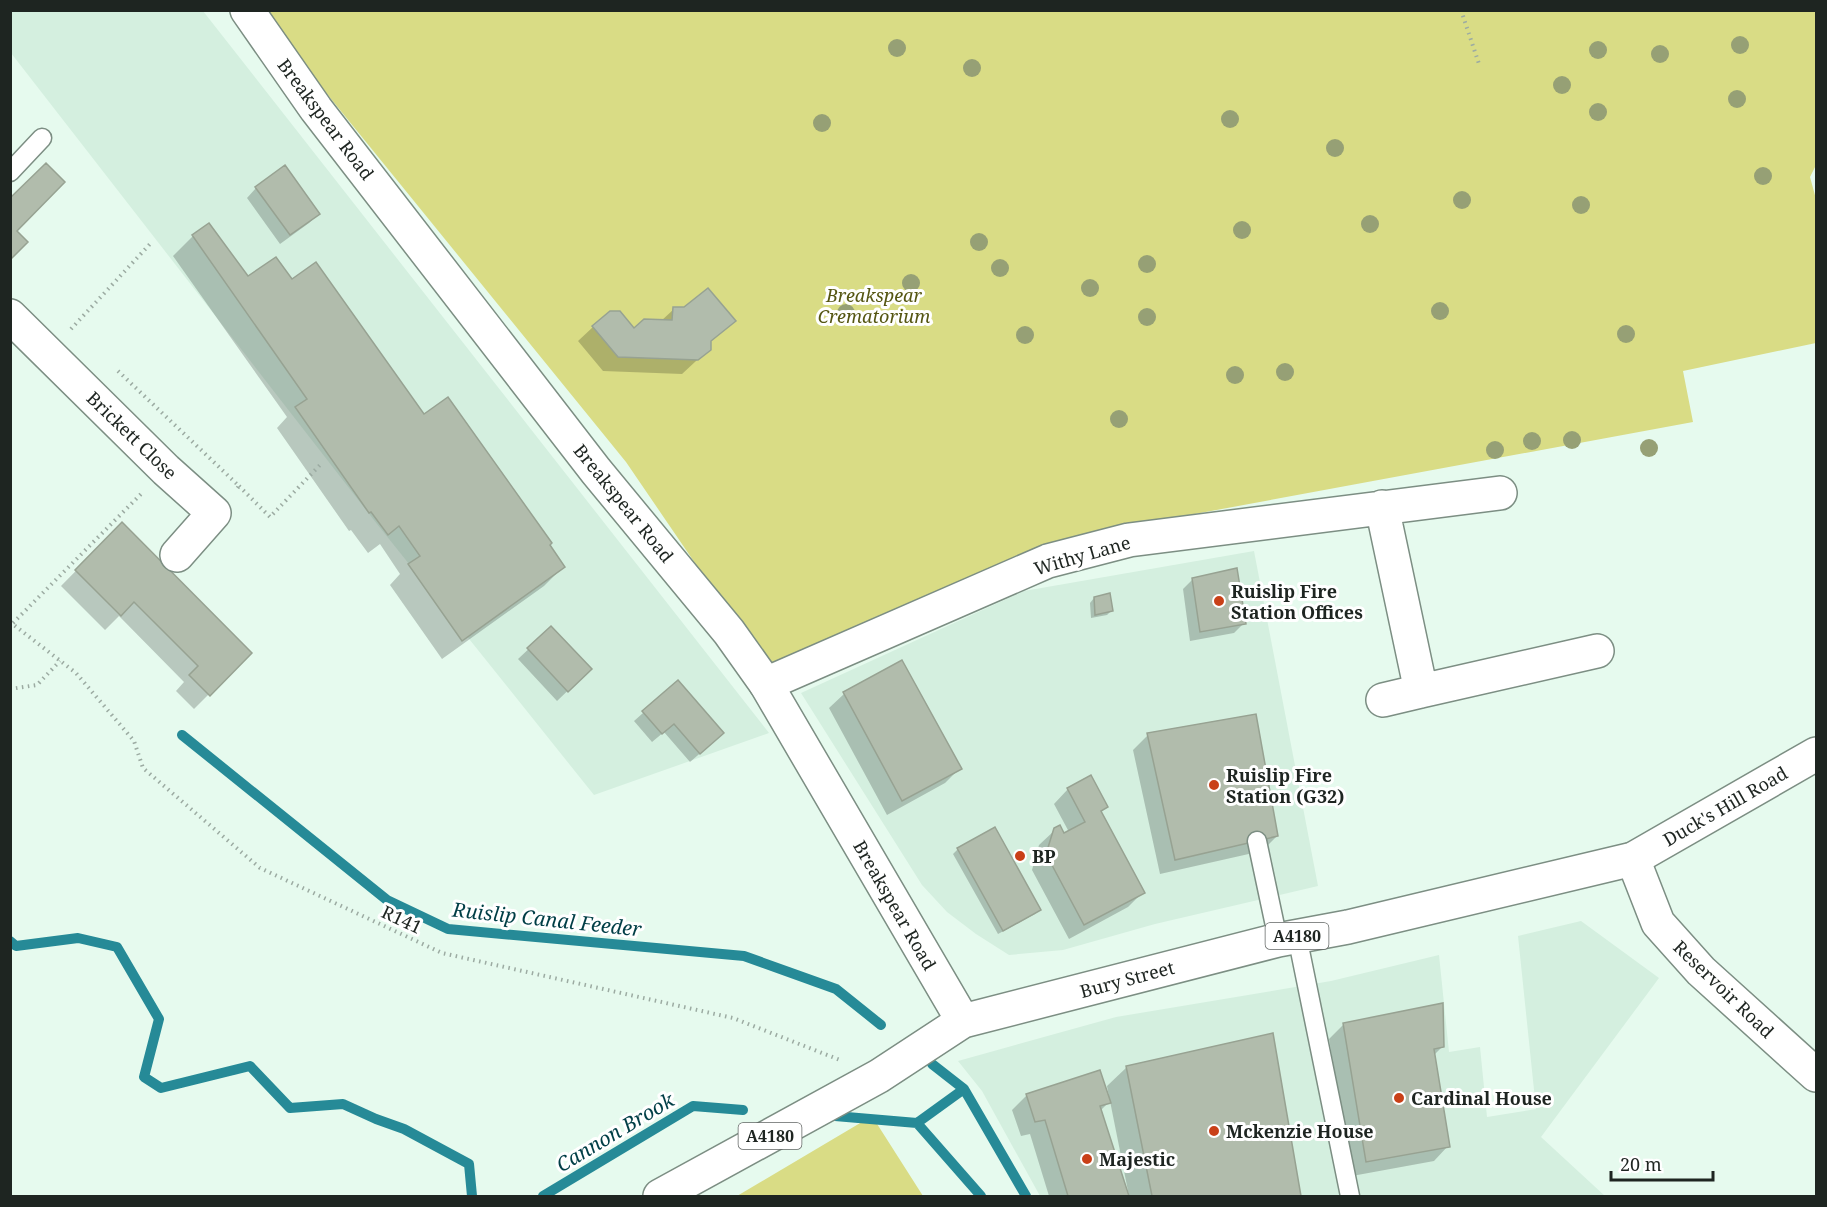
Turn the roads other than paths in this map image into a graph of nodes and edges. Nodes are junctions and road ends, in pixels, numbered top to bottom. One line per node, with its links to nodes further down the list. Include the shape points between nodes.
1 (247, 10): 9 (street, Breakspear Road, via 323,118)
2 (42, 138): 3 (lane)
3 (10, 172)
4 (10, 316): 7 (street, Brickett Close, via 214,513)
5 (1500, 493): 6 (street, Withy Lane)
6 (1382, 507): 9 (street, Withy Lane, via 1130,540 1048,561); 10 (street)
7 (177, 555)
8 (1597, 651): 10 (street)
9 (766, 684): 16 (street, Breakspear Road)
10 (1421, 691): 11 (street)
11 (1383, 700)
12 (1816, 753): 14 (street, Duck's Hill Road / A4180)
13 (1257, 841): 15 (lane)
14 (1633, 859): 15 (street, Bury Street / A4180); 17 (street, Reservoir Road, via 1658,923 1701,971)
15 (1287, 938): 16 (street, Bury Street / A4180); 19 (lane)
16 (963, 1022): 18 (street, Bury Street / A4180, via 879,1076)
17 (1816, 1075)
18 (660, 1197)
19 (1350, 1197)

